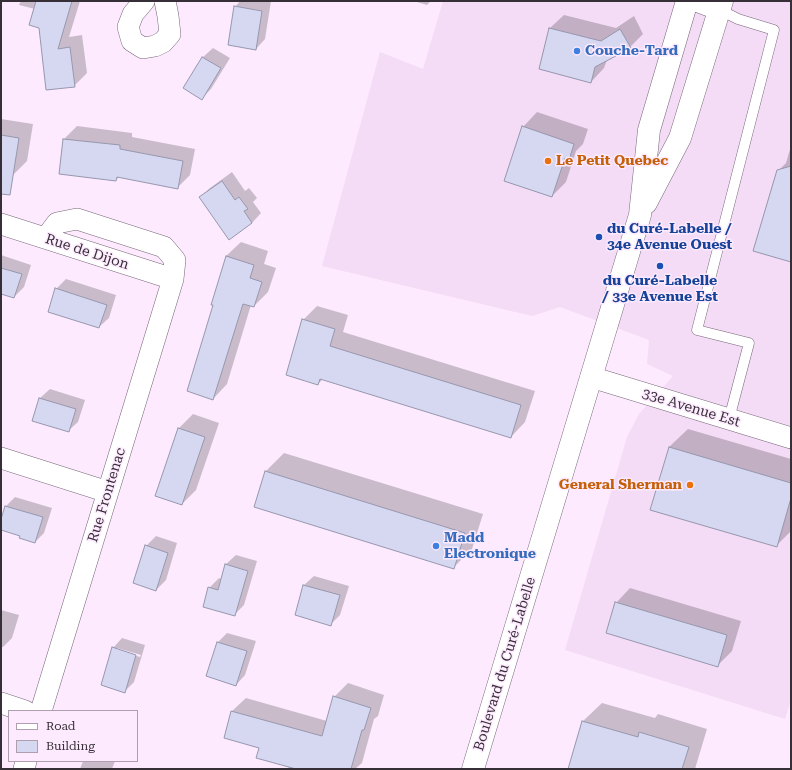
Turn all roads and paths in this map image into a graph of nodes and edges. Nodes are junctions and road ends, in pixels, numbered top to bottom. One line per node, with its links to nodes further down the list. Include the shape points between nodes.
1 (144, 1): 2 (street, via 133,14 128,27 132,41 143,48 155,46 170,34)
2 (164, 1)
3 (687, 1): 6 (main road, Boulevard du Curé-Labelle, via 649,130)
4 (696, 1): 5 (street)
5 (721, 5): 6 (main road, Boulevard du Curé-Labelle, via 680,138); 11 (lane, via 738,19 774,30 697,330 749,343)
6 (640, 214): 10 (main road, Boulevard du Curé-Labelle)
7 (1, 224): 8 (street, Rue de Dijon)
8 (46, 238): 9 (street, Rue de Dijon); 9 (street, Rue Frontenac, via 57,224 77,219 164,247 175,260)
9 (173, 279): 14 (street, Rue Frontenac)
10 (591, 377): 11 (street, 33e Avenue Est); 18 (main road, Boulevard du Curé-Labelle)
11 (729, 419): 12 (street, 33e Avenue Est)
12 (791, 438)
13 (1, 458): 14 (street)
14 (108, 492): 17 (street, Rue Frontenac)
15 (1, 703): 16 (street)
16 (22, 710)
17 (41, 710)
18 (473, 769)

